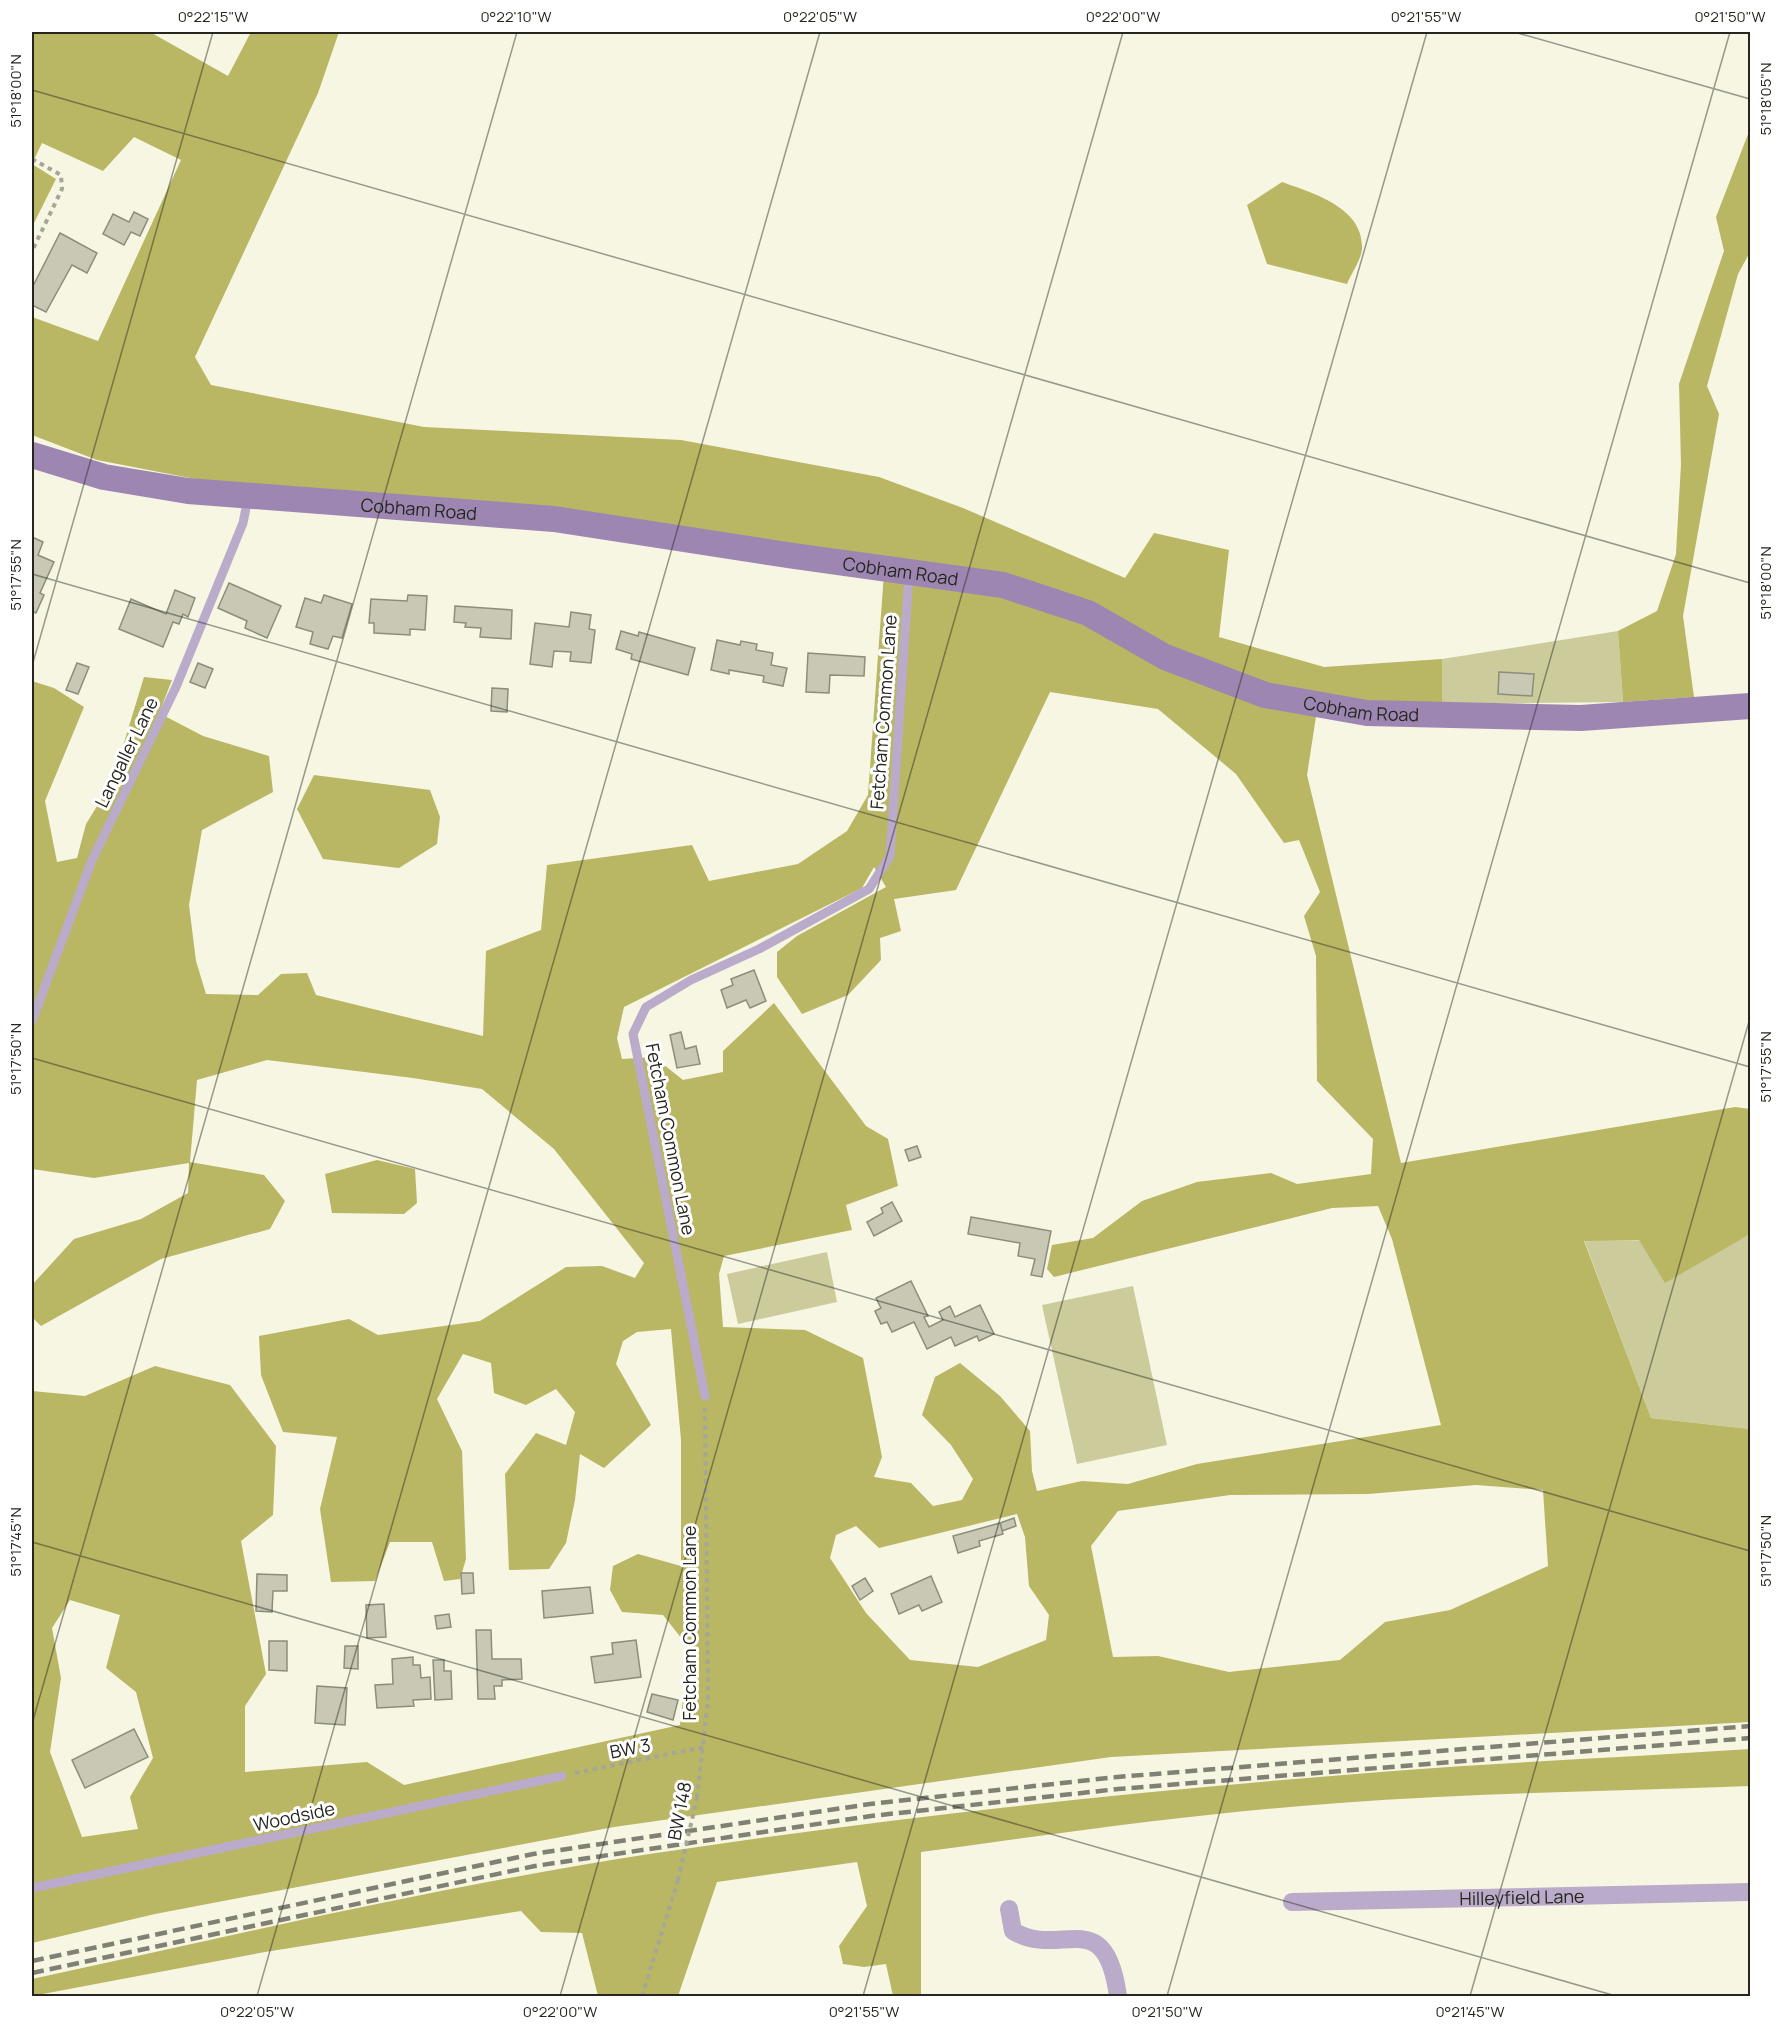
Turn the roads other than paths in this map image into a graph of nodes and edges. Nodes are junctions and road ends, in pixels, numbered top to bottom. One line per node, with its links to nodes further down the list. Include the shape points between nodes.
1 (32, 455): 2 (street, Cobham Road, via 104,477)
2 (249, 496): 3 (street, Cobham Road, via 554,519); 5 (lane, Langaller Lane, via 243,523 176,687 92,860)
3 (909, 572): 4 (street, Cobham Road, via 1003,585 1088,613 1165,657 1264,695 1367,713 1581,718); 6 (lane, Fetcham Common Lane, via 890,856 869,889 646,1006 633,1035)
4 (1750, 706)
5 (32, 1022)
6 (705, 1396)
7 (562, 1776): 8 (lane, Woodside)
8 (32, 1888)
9 (1750, 1892): 10 (street, Hilleyfield Lane)
10 (1292, 1902)
11 (1009, 1909): 12 (street, via 1013,1931 1022,1936 1094,1941 1115,1976)
12 (1118, 1996)

